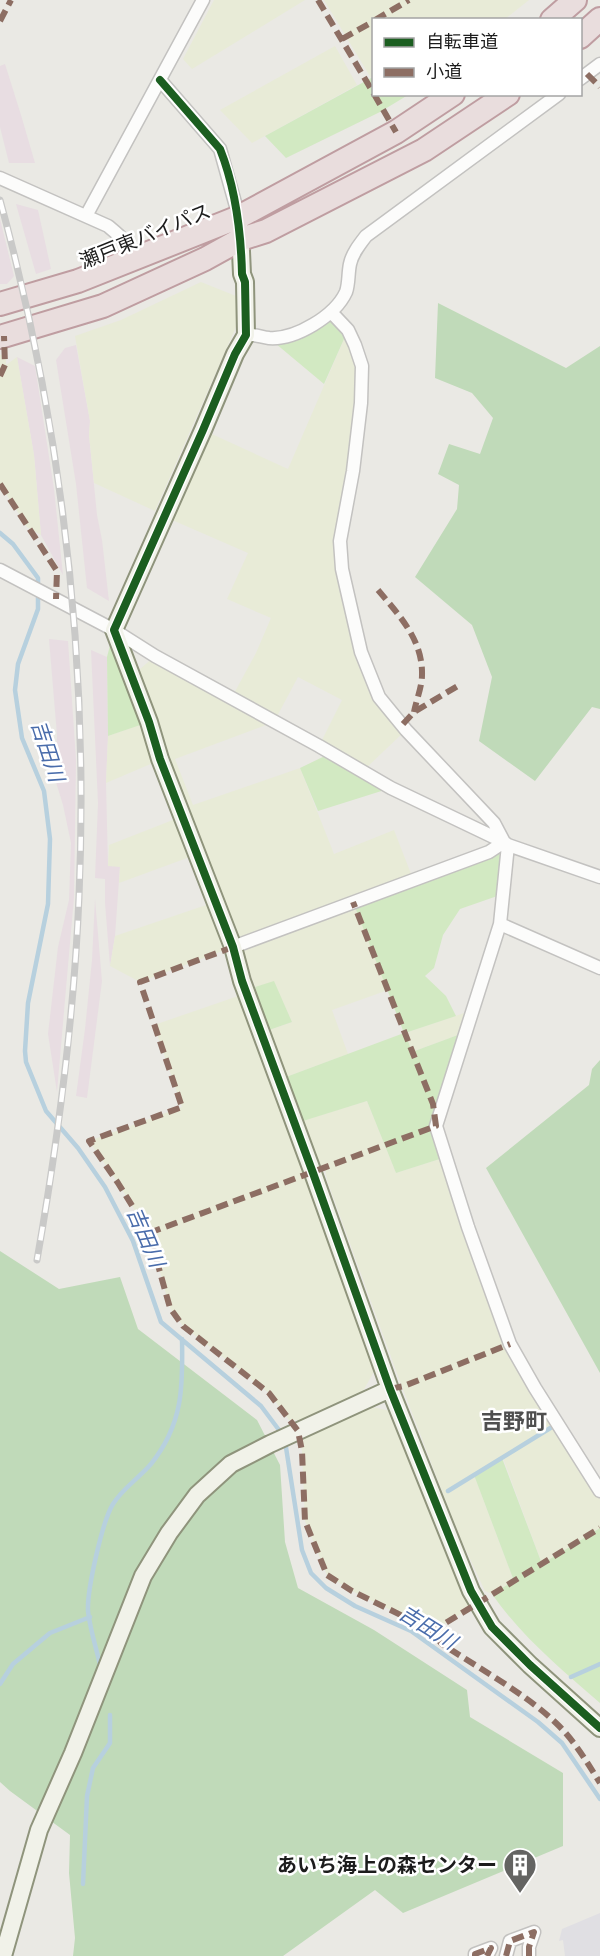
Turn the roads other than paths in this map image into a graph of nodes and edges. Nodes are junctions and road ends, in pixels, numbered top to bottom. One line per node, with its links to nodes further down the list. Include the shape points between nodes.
1 (203, 0): 8 (street)
2 (575, 0): 3 (highway)
3 (554, 18)
4 (600, 19): 5 (highway)
5 (582, 35)
6 (600, 64): 7 (street)
7 (582, 78)
8 (160, 80): 13 (street); 14 (street, via 220,149)
9 (450, 96): 14 (highway, 瀬戸東バイパス, via 396,132)
10 (505, 96): 15 (highway, 瀬戸東バイパス, via 424,150 266,231)
11 (556, 96): 18 (street, via 366,236 350,262 346,292)
12 (0, 178): 13 (street)
13 (86, 216): 16 (street, via 123,238)
14 (239, 216): 15 (street); 16 (highway, 瀬戸東バイパス)
15 (242, 239): 19 (street); 20 (highway, 瀬戸東バイパス, via 103,306)
16 (135, 259): 17 (highway, 瀬戸東バイパス)
17 (0, 304)
18 (331, 312): 19 (street, via 301,332 269,338); 23 (street, via 348,330 362,366 353,471 340,541 342,569 361,652 379,697 494,823)
19 (246, 335): 22 (street)
20 (0, 336)
21 (0, 570): 22 (street)
22 (114, 630): 23 (street, via 391,788); 26 (street)
23 (506, 844): 24 (street); 25 (street); 26 (street)
24 (600, 877)
25 (500, 924): 27 (street); 29 (street, via 436,1126 510,1344)
26 (233, 947): 28 (street)
27 (600, 968)
28 (390, 1389): 30 (street, via 477,1604 492,1627); 31 (street, via 231,1464 197,1495 170,1533 143,1576 39,1830)
29 (600, 1491)
30 (600, 1728)
31 (3, 1956)
32 (475, 1956): 33 (street, via 490,1948)
33 (487, 1956)
34 (506, 1956): 35 (street, via 510,1941 534,1932)
35 (529, 1956)

